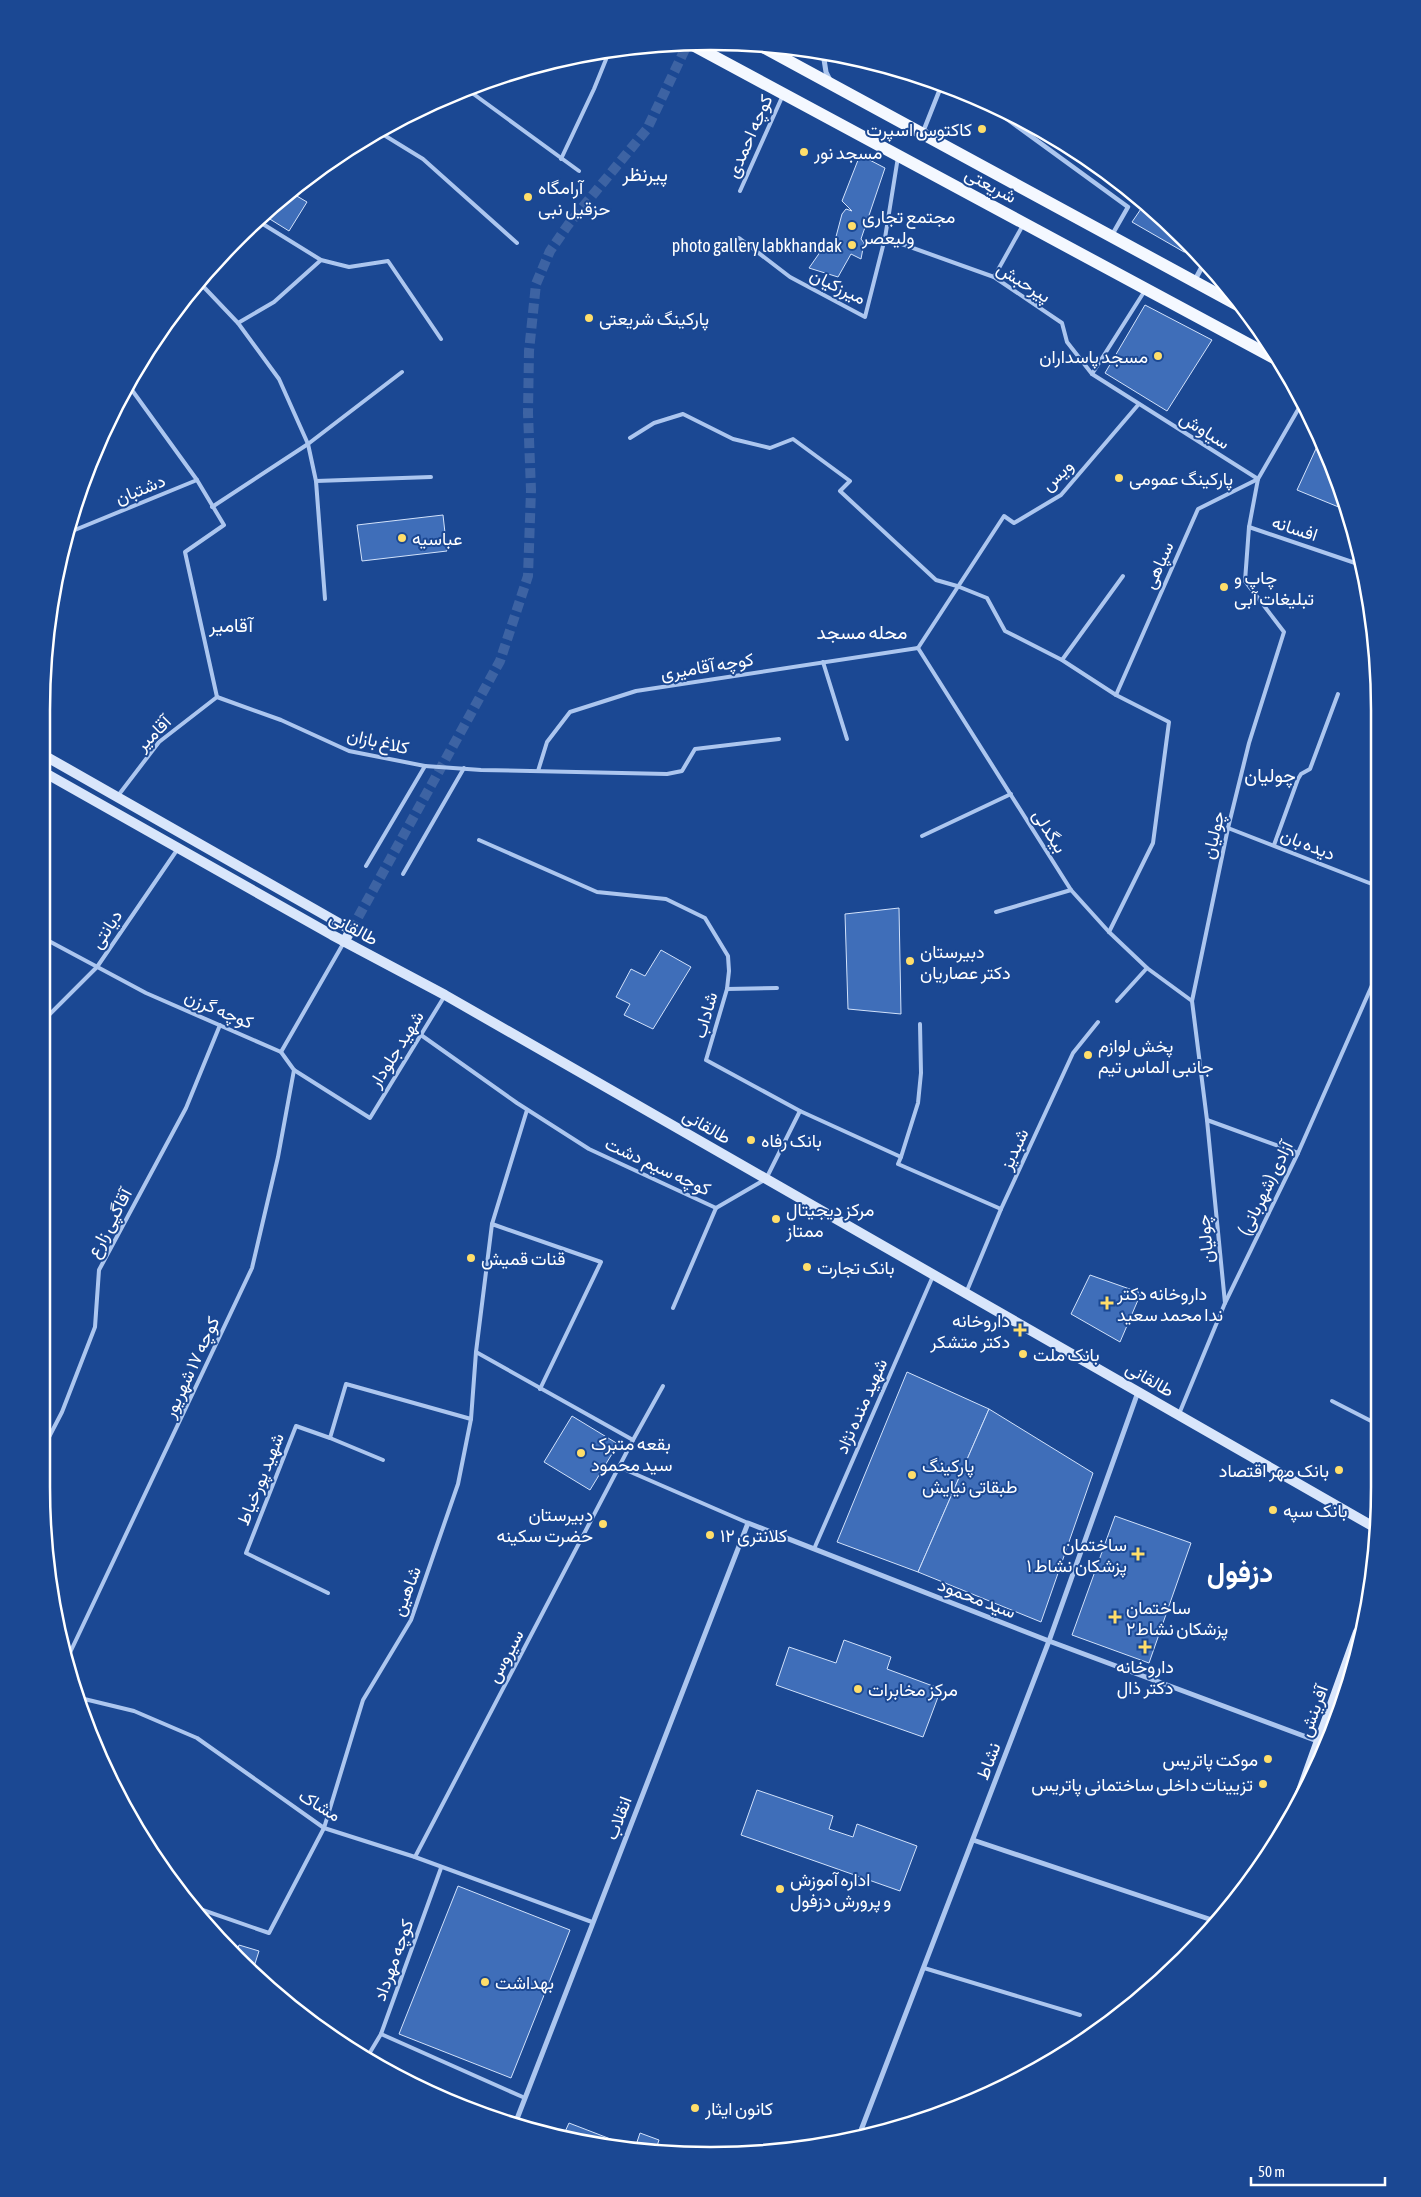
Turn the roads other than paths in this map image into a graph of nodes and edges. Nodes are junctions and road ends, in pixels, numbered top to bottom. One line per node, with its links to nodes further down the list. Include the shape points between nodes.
1 (704, 50): 7 (main road, شریعتی)
2 (774, 53): 5 (main road, شریعتی)
3 (606, 59): 13 (lane)
4 (824, 61): 5 (street)
5 (832, 85): 10 (main road, شریعتی)
6 (939, 91): 10 (street)
7 (784, 93): 12 (main road, شریعتی); 15 (lane, کوچه احمدی)
8 (474, 94): 13 (lane)
9 (1014, 124): 18 (street, via 1128,206)
10 (922, 133): 18 (main road, شریعتی)
11 (385, 135): 21 (lane, via 423,158)
12 (898, 155): 16 (main road, شریعتی); 20 (lane, میرزکیان)
13 (561, 158): 14 (lane)
14 (579, 171)
15 (740, 191)
16 (1024, 223): 24 (lane); 27 (main road, شریعتی)
17 (264, 224): 22 (lane)
18 (1112, 236): 25 (main road, شریعتی)
19 (739, 238): 20 (lane, میرزکیان, via 790,277 865,317)
20 (885, 238): 24 (lane, پیرحبش)
21 (516, 243)
22 (321, 260): 29 (lane, via 274,302); 30 (lane, via 349,267 388,261)
23 (1201, 268): 25 (street)
24 (994, 277): 33 (lane, پیرحبش, via 1062,323 1067,342)
25 (1194, 281): 28 (main road, شریعتی)
26 (204, 287): 29 (lane)
27 (1146, 289): 31 (main road, شریعتی); 33 (lane)
28 (1228, 300)
29 (238, 324): 38 (lane, via 279,379)
30 (441, 340)
31 (1266, 354)
32 (402, 372): 38 (lane)
33 (1092, 374): 35 (lane)
34 (132, 391): 41 (lane)
35 (1138, 405): 40 (lane, سیاوش); 48 (lane, ویس, via 1061,495 1014,523 1004,516)
36 (1298, 408): 40 (lane, چولیان)
37 (630, 438): 48 (lane, via 654,423 683,414 733,439 770,448 793,439 850,481 840,491 936,580)
38 (308, 444): 42 (lane); 43 (lane)
39 (431, 477): 42 (lane)
40 (1258, 479): 44 (lane, چولیان); 54 (lane, سپاهی, via 1198,509)
41 (198, 480): 43 (lane); 45 (lane, دشتبان)
42 (316, 481): 49 (lane)
43 (212, 507): 55 (lane, via 224,525 185,552)
44 (1249, 528): 46 (lane, افسانه); 65 (lane, چولیان, via 1245,581 1284,632 1249,743)
45 (76, 530)
46 (1353, 562)
47 (1123, 576): 51 (lane)
48 (958, 586): 50 (lane); 51 (lane, via 987,598 1005,631)
49 (325, 599)
50 (918, 648): 52 (lane, کوچه آقامیری); 63 (lane, بیگدلی)
51 (1062, 660): 54 (lane)
52 (823, 662): 57 (lane); 61 (lane, کوچه آقامیری, via 636,692 570,712 547,742)
53 (1338, 694): 68 (lane, via 1310,769 1298,779)
54 (1116, 695): 75 (lane, via 1169,722 1153,843)
55 (217, 696): 59 (lane, کلاغ بازان, via 349,751); 64 (lane, آقامیر, via 159,742)
56 (779, 739): 61 (lane, via 695,749 682,771 667,774)
57 (847, 739)
58 (50, 759): 64 (main road, طالقانی)
59 (425, 766): 60 (lane); 70 (lane, کلاغ بازان)
60 (464, 768): 61 (lane); 71 (lane)
61 (538, 771)
62 (50, 776): 69 (main road, طالقانی)
63 (1011, 794): 66 (lane); 73 (lane, بیگدلی)
64 (117, 797): 77 (main road, طالقانی, via 352,930)
65 (1228, 828): 68 (lane, دیده بان); 85 (lane, چولیان)
66 (922, 836)
67 (479, 840): 82 (lane, شاداب, via 597,892 666,899 705,918 728,956)
68 (1274, 845): 72 (lane, دیده بان)
69 (178, 848): 77 (main road, طالقانی); 78 (lane, دیانتی)
70 (366, 866)
71 (404, 874)
72 (1371, 884)
73 (1071, 890): 74 (lane); 75 (lane, بیگدلی)
74 (996, 912)
75 (1109, 932): 79 (lane, بیگدلی)
76 (50, 942): 78 (lane, کوچه گرزن)
77 (344, 942): 83 (main road, طالقانی); 91 (lane)
78 (97, 967): 86 (lane, دیانتی); 89 (lane, کوچه گرزن, via 146,993)
79 (1147, 968): 84 (lane); 85 (lane, بیگدلی)
80 (777, 988): 82 (lane)
81 (1371, 988): 96 (lane, آزادی (شهربانی))
82 (726, 989): 94 (lane, شاداب, via 706,1060)
83 (445, 995): 90 (lane, شهید جلودار); 98 (main road, طالقانی)
84 (1117, 1001)
85 (1192, 1001): 95 (lane, چولیان)
86 (50, 1014)
87 (1098, 1022): 100 (lane, شبدیز, via 1073,1053)
88 (920, 1024): 97 (lane, via 918,1103)
89 (220, 1025): 91 (lane, کوچه گرزن); 114 (lane, آقاگپی زارع, via 186,1108 100,1270 95,1327)
90 (420, 1035): 92 (lane, شهید جلودار, via 370,1118); 93 (lane, کوچه سیم دشت)
91 (281, 1052): 92 (lane)
92 (294, 1070): 124 (lane, کوچه ۱۷ شهریور, via 252,1268)
93 (527, 1110): 99 (lane, کوچه سیم دشت, via 589,1149); 101 (lane, شاهین)
94 (800, 1111): 97 (lane, شاداب); 98 (lane)
95 (1207, 1120): 96 (lane); 104 (lane, چولیان)
96 (1298, 1153): 104 (lane, آزادی (شهربانی))
97 (901, 1157): 100 (lane, شاداب, via 898,1164)
98 (766, 1178): 99 (lane, کوچه سیم دشت); 102 (main road, طالقانی)
99 (716, 1208): 105 (lane)
100 (1001, 1209): 103 (lane, شبدیز)
101 (492, 1224): 106 (lane, شاهین); 108 (lane, via 601,1262)
102 (933, 1274): 103 (main road, طالقانی); 121 (lane, شهید منده نژاد)
103 (966, 1293): 109 (main road, طالقانی)
104 (1225, 1303): 111 (lane, آزادی (شهربانی))
105 (672, 1308)
106 (476, 1352): 108 (lane); 112 (lane, شاهین)
107 (663, 1386): 116 (lane, سیروس)
108 (540, 1389): 116 (lane)
109 (1139, 1391): 111 (main road, طالقانی); 123 (street, نشاط)
110 (1332, 1401): 113 (lane)
111 (1178, 1414): 120 (main road, طالقانی)
112 (471, 1419): 115 (lane, via 346,1384); 127 (lane, شاهین, via 458,1484 412,1620 363,1700)
113 (1371, 1421)
114 (50, 1435)
115 (330, 1438): 117 (lane); 122 (lane, شهید پورخیاط, via 296,1426 246,1553)
116 (633, 1440): 118 (lane, سیروس)
117 (383, 1460)
118 (619, 1467): 119 (lane, سید محمود); 129 (lane, سیروس)
119 (748, 1523): 121 (street, سید محمود); 133 (street, انقلاب)
120 (1370, 1525)
121 (814, 1549): 123 (street, سید محمود)
122 (328, 1593)
123 (1049, 1641): 126 (street, سید محمود); 128 (street, نشاط)
124 (71, 1650)
125 (85, 1699): 127 (lane, مشاک, via 134,1712 198,1738)
126 (1320, 1742)
127 (324, 1828): 129 (lane, مشاک); 131 (lane, شاهین, via 269,1933)
128 (973, 1840): 132 (street); 134 (street, نشاط)
129 (414, 1857): 130 (lane, مشاک)
130 (441, 1868): 133 (lane, مشاک); 136 (lane, کوچه مهرداد)
131 (204, 1911)
132 (1209, 1919)
133 (592, 1922): 138 (street, انقلاب)
134 (924, 1968): 135 (lane); 140 (street, نشاط)
135 (1080, 2015)
136 (381, 2034): 137 (lane, کوچه مهرداد); 138 (lane)
137 (370, 2053)
138 (525, 2098): 139 (street, انقلاب)
139 (517, 2118)
140 (862, 2129)

